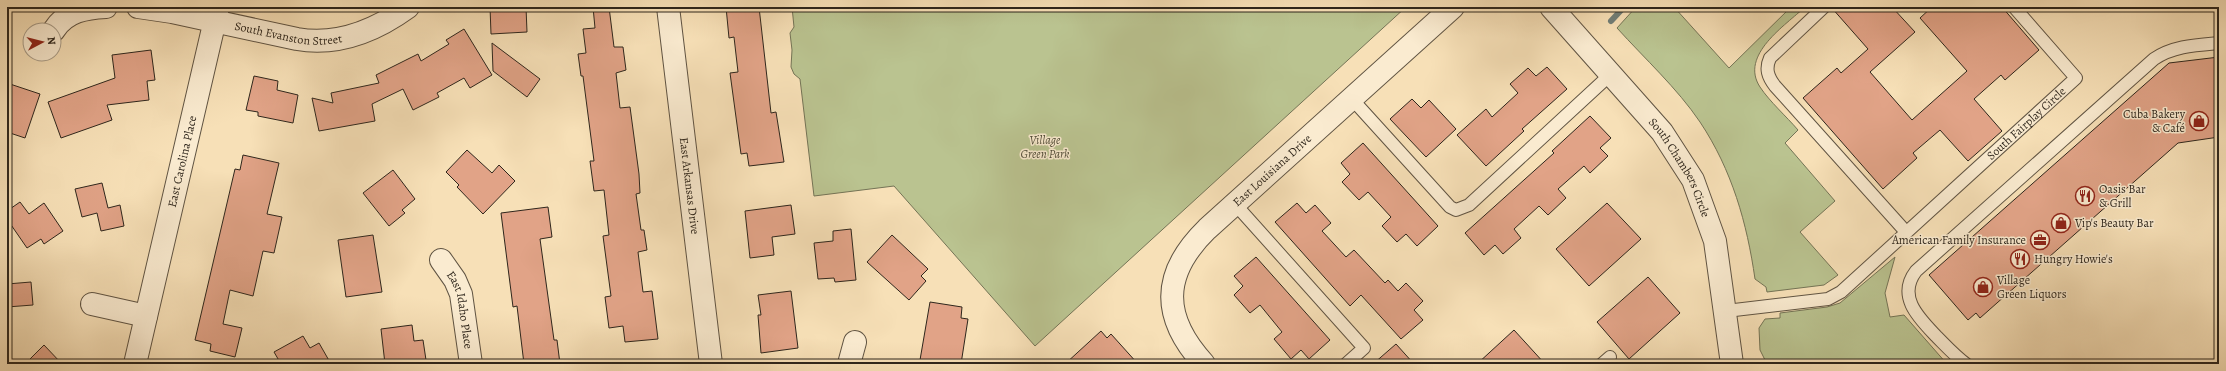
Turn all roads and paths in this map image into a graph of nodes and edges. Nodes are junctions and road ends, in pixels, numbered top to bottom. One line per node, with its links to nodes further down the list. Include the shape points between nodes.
1 (106, 7): 10 (street, via 85,9 70,14)
2 (138, 7): 9 (street, South Evanston Street)
3 (408, 7): 9 (street, South Evanston Street, via 356,35 329,42 297,39)
4 (668, 7): 23 (street, East Arkansas Drive)
5 (1453, 7): 13 (street, East Louisiana Drive)
6 (1551, 7): 12 (street, South Chambers Circle)
7 (1824, 7): 15 (lane, via 1770,58 1768,74 1775,86)
8 (2014, 7): 15 (lane, South Fairplay Circle, via 2076,78)
9 (216, 14): 19 (street, East Carolina Place)
10 (62, 22)
11 (2219, 43): 28 (lane, via 2179,47 2154,59 1916,271 1908,290 1914,312)
12 (1611, 74): 13 (lane, via 1469,205 1456,210 1450,207); 18 (street, South Chambers Circle, via 1662,132 1693,180 1715,241)
13 (1352, 99): 14 (street, East Louisiana Drive)
14 (1235, 204): 25 (street, East Louisiana Drive, via 1190,247 1178,267 1173,284 1172,300 1177,322); 26 (lane, via 1364,348)
15 (1906, 232): 18 (lane, South Fairplay Circle, via 1835,296)
16 (441, 260): 22 (street, East Idaho Place, via 461,294)
17 (92, 304): 19 (street)
18 (1726, 311): 27 (street, South Chambers Circle)
19 (146, 316): 21 (street, East Carolina Place)
20 (855, 342): 24 (street)
21 (135, 364)
22 (471, 364)
23 (711, 364)
24 (849, 364)
25 (1204, 364)
26 (1346, 364)
27 (1732, 364)
28 (1966, 364)

